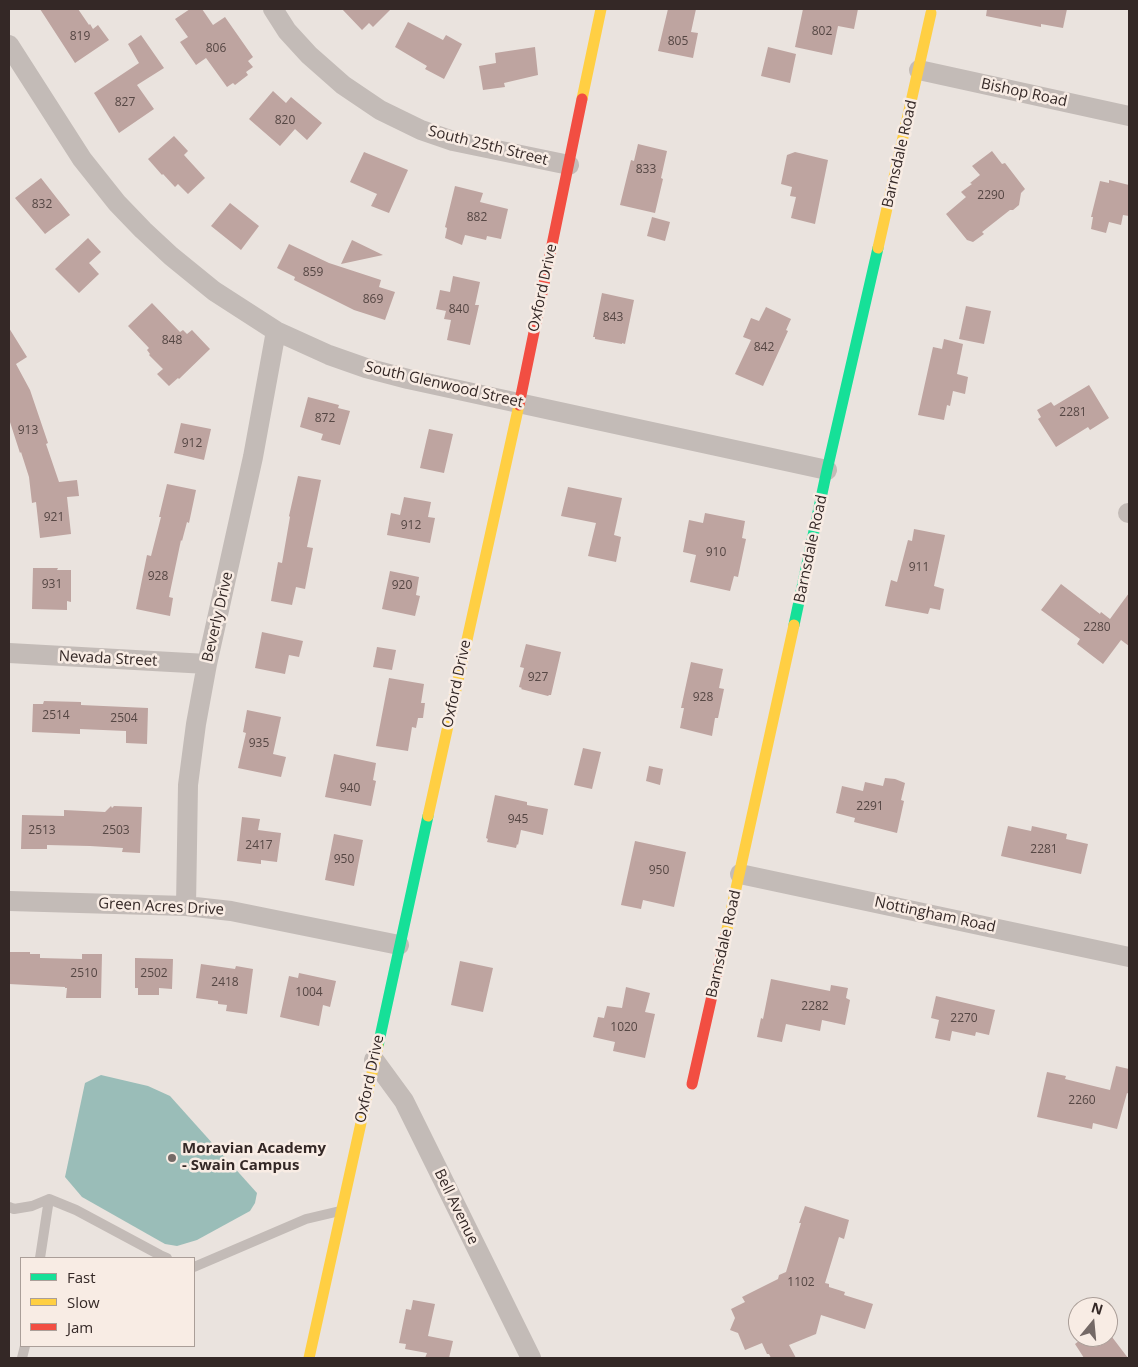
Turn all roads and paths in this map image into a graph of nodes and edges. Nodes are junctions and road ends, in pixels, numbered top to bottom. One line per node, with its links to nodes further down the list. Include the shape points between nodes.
1 (273, 9): 7 (street, South 25th Street, via 309,56 380,110 452,141)
2 (601, 9): 7 (main road, Oxford Drive)
3 (931, 13): 5 (main road, Barnsdale Road)
4 (9, 45): 8 (street, South Glenwood Street, via 82,159 143,230 214,291)
5 (919, 70): 6 (street, Bishop Road); 10 (main road, Barnsdale Road)
6 (1129, 116)
7 (569, 165): 9 (main road, Oxford Drive)
8 (276, 331): 9 (street, South Glenwood Street, via 366,368); 12 (street, Beverly Drive, via 254,457)
9 (519, 403): 10 (street, South Glenwood Street); 16 (main road, Oxford Drive)
10 (828, 470): 13 (main road, Barnsdale Road)
11 (9, 653): 12 (street, Nevada Street)
12 (208, 664): 15 (street, Beverly Drive, via 188,785)
13 (740, 874): 17 (street, Nottingham Road); 19 (main road, Barnsdale Road)
14 (9, 901): 15 (street, Green Acres Drive)
15 (186, 906): 16 (street, Green Acres Drive, via 230,911)
16 (399, 945): 18 (main road, Oxford Drive)
17 (1129, 957)
18 (374, 1060): 22 (main road, Oxford Drive); 27 (street, Bell Avenue, via 404,1101)
19 (692, 1084)
20 (49, 1199): 21 (lane, via 32,1206); 23 (lane); 24 (lane)
21 (9, 1207)
22 (341, 1211): 25 (lane, via 306,1219); 26 (main road, Oxford Drive)
23 (40, 1257)
24 (164, 1257)
25 (195, 1268)
26 (309, 1358)
27 (531, 1358)

